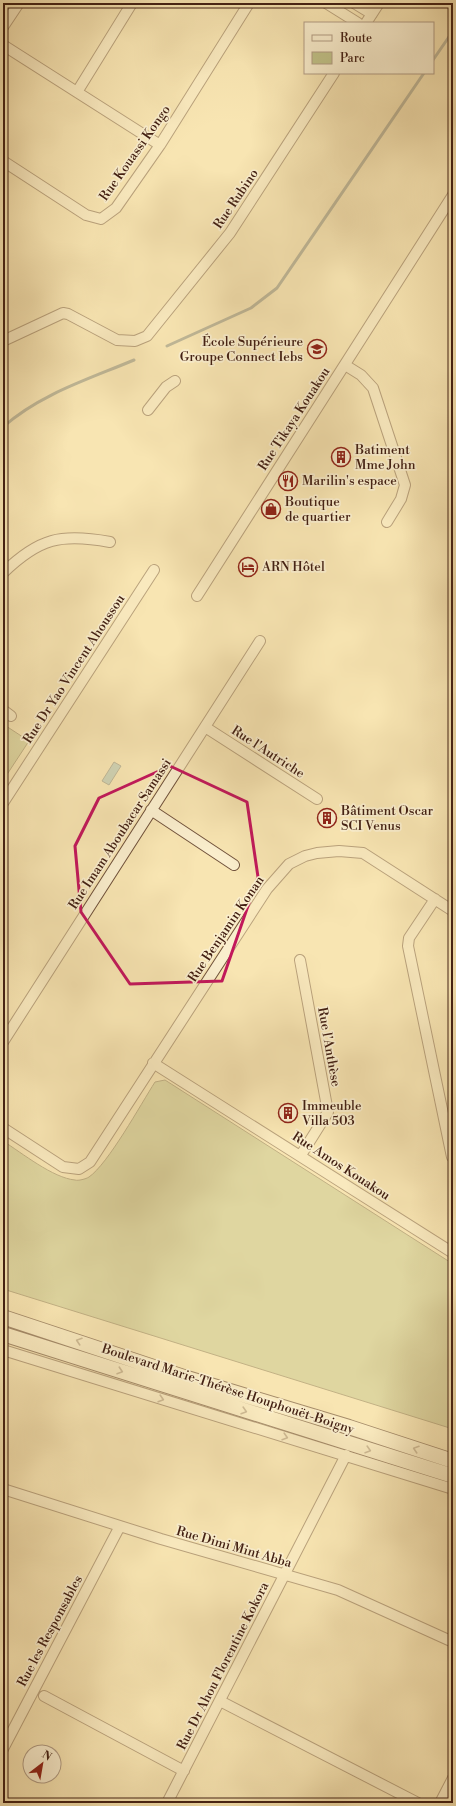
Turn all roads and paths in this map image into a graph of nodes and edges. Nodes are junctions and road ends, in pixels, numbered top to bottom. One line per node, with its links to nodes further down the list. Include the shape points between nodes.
1 (19, 3): 9 (street)
2 (132, 3): 12 (street)
3 (249, 3): 13 (street, Rue Kouassi Kongo)
4 (326, 3): 8 (street)
5 (354, 3): 7 (street)
6 (379, 3): 7 (street)
7 (369, 19)
8 (356, 22)
9 (3, 27)
10 (3, 45): 12 (street)
11 (333, 74): 16 (street, Rue Rubino, via 230,233 146,336 135,341 117,340 63,313)
12 (77, 92): 13 (street)
13 (160, 145): 14 (street, Rue Kouassi Kongo, via 116,208 101,219 86,215)
14 (3, 161)
15 (453, 195): 17 (street, Rue Tikaya Kouakou)
16 (5, 337)
17 (344, 365): 20 (street, via 361,375 373,388 405,485 401,499); 24 (street, Rue Tikaya Kouakou)
18 (175, 381): 19 (street, via 166,387)
19 (148, 410)
20 (387, 522)
21 (110, 542): 23 (street, via 71,537 51,540 33,548)
22 (154, 570): 28 (street, Rue Dr Yao Vincent Ahoussou)
23 (3, 573)
24 (197, 596)
25 (260, 641): 26 (street, Rue Imam Aboubacar Samassi)
26 (205, 727): 27 (street, Rue l'Autriche); 29 (street, Rue Imam Aboubacar Samassi)
27 (317, 799)
28 (3, 803)
29 (151, 810): 30 (street); 34 (street, Rue Imam Aboubacar Samassi)
30 (234, 865)
31 (435, 899): 32 (street, Rue Benjamin Konan); 35 (street, Rue Benjamin Konan, via 363,853 317,853 290,864 267,889); 38 (street, via 409,938 408,946)
32 (453, 911)
33 (300, 960): 37 (street, Rue l'Anthèse, via 328,1112)
34 (3, 1042)
35 (153, 1063): 36 (street, Rue Benjamin Konan, via 90,1162 79,1169 56,1164); 37 (street, Rue Amos Kouakou)
36 (3, 1128)
37 (301, 1155): 39 (street, Rue Amos Kouakou)
38 (452, 1157)
39 (453, 1253)
40 (3, 1317): 44 (main road, Boulevard Marie-Thérèse Houphouët-Boigny, one-way to 40, via 187,1378)
41 (3, 1334): 45 (main road, Boulevard Marie-Thérèse Houphouët-Boigny, one-way to 45)
42 (3, 1350): 43 (street, one-way to 43)
43 (346, 1455): 47 (street); 49 (street, Rue Dr Ahou Florentine Kokora)
44 (453, 1461)
45 (453, 1476)
46 (3, 1488): 48 (street, Rue Dimi Mint Abba)
47 (453, 1489)
48 (120, 1526): 49 (street, Rue Dimi Mint Abba); 53 (street, Rue les Responsables)
49 (285, 1575): 50 (street, Rue Dimi Mint Abba, via 338,1590); 52 (street, Rue Dr Ahou Florentine Kokora)
50 (453, 1642)
51 (44, 1696): 54 (street)
52 (220, 1701): 54 (street, Rue Dr Ahou Florentine Kokora); 57 (street)
53 (3, 1749)
54 (184, 1771): 56 (street, Rue Dr Ahou Florentine Kokora)
55 (453, 1778): 58 (street)
56 (167, 1803)
57 (418, 1803)
58 (440, 1803)

